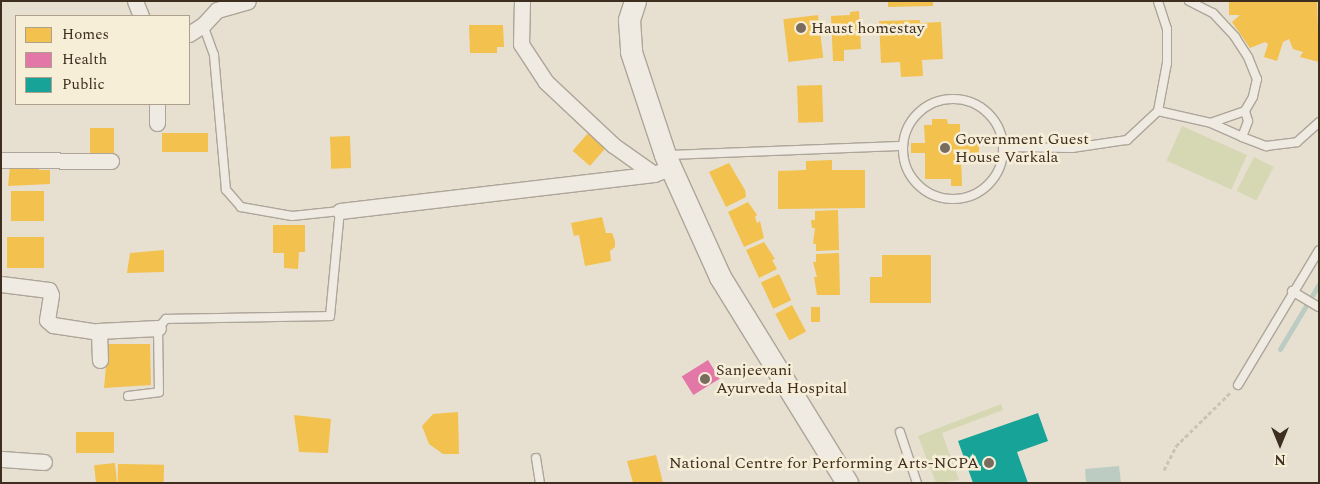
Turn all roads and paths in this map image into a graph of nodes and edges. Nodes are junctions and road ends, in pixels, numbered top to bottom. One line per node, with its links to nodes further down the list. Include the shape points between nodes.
1 (135, 1): 7 (street)
2 (248, 1): 8 (street, via 217,10)
3 (522, 1): 21 (street, via 521,44 546,82 613,146)
4 (635, 1): 21 (main road, via 629,20 631,52)
5 (1158, 1): 11 (lane, via 1167,29 1167,63)
6 (1189, 1): 12 (lane, via 1213,13 1248,57 1257,79 1253,97)
7 (141, 15)
8 (203, 25): 9 (street); 22 (lane, via 214,55 226,190 241,207 292,216)
9 (190, 33)
10 (157, 105): 14 (street)
11 (1158, 111): 15 (lane); 18 (lane, via 1127,140 1072,148)
12 (1245, 111): 15 (lane); 16 (lane, via 1248,121)
13 (1319, 122): 16 (lane, via 1297,142 1266,146)
14 (157, 123)
15 (1211, 123): 16 (lane)
16 (1242, 137)
17 (902, 146): 18 (lane, via 905,130 914,117 932,103 956,98 985,110 996,121); 18 (lane, via 904,163 912,178 932,194 957,199 988,185 998,171); 21 (lane)
18 (1003, 147)
19 (1, 160): 20 (street)
20 (111, 161)
21 (664, 166): 22 (street); 38 (main road, via 720,277)
22 (340, 211): 27 (lane, via 330,316 166,320)
23 (1319, 250): 25 (lane)
24 (1, 284): 28 (street, via 47,289 51,294 46,315 50,324)
25 (1292, 291): 26 (lane); 30 (lane)
26 (1316, 305)
27 (158, 328): 28 (street); 31 (lane, via 159,392)
28 (98, 331): 29 (street)
29 (100, 360)
30 (1238, 384): 36 (path, via 1176,446)
31 (128, 396)
32 (900, 432): 39 (lane)
33 (536, 458): 37 (lane)
34 (1, 459): 35 (street)
35 (44, 462)
36 (1164, 470)
37 (540, 483)
38 (847, 483)
39 (917, 483)

